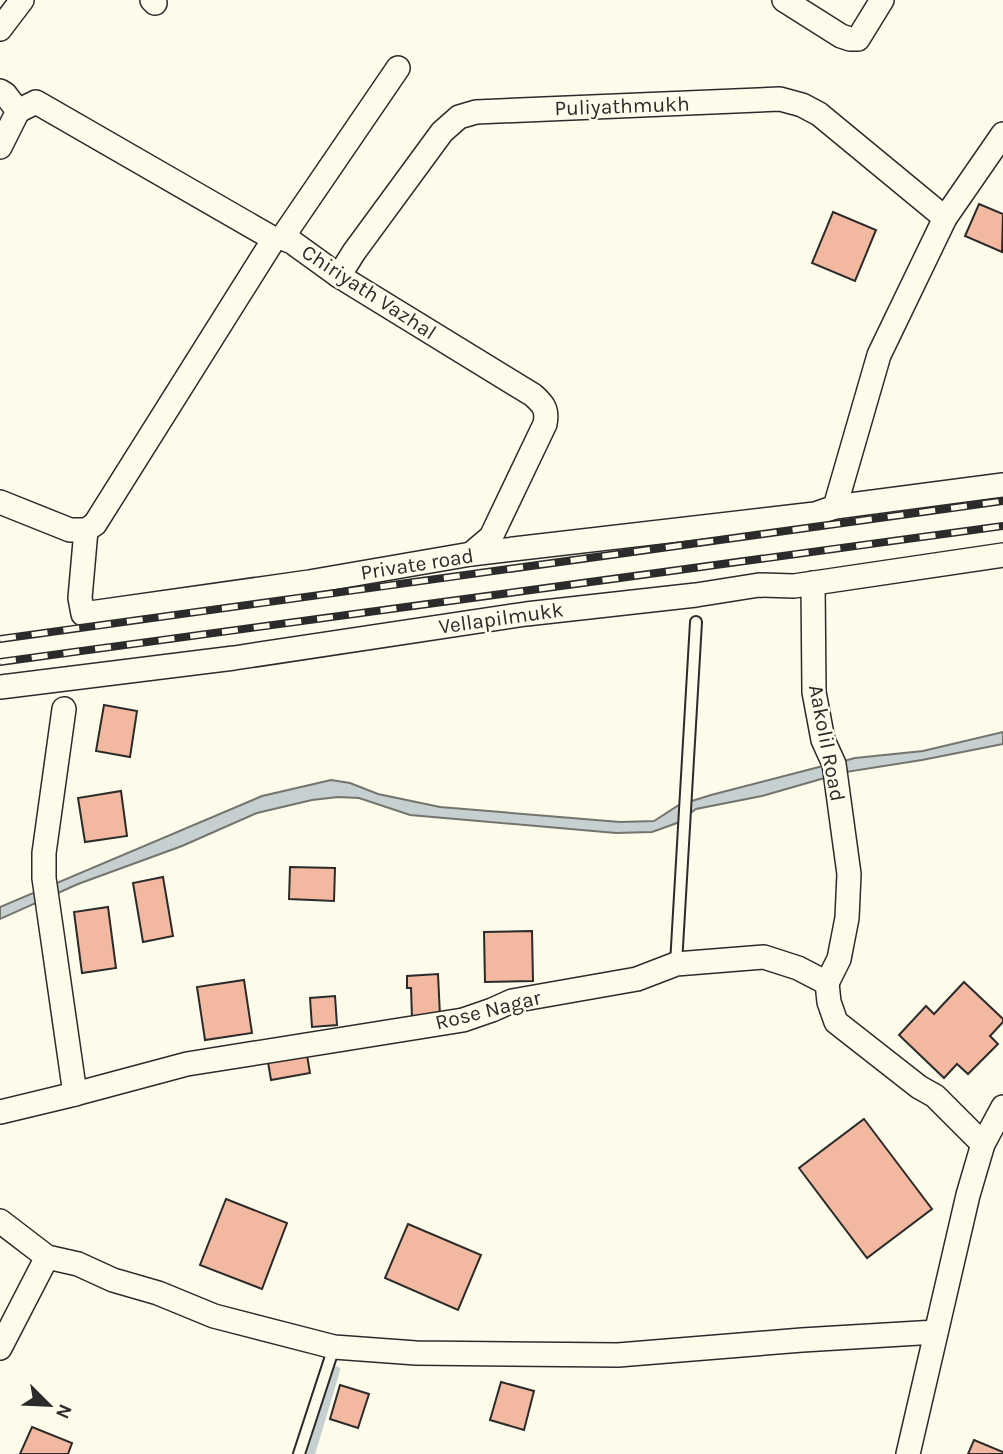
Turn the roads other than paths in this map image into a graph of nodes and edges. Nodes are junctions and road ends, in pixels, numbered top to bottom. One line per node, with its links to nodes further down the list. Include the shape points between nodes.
1 (22, 0): 4 (street)
2 (784, 0): 3 (street, via 841,36 858,39)
3 (882, 0)
4 (0, 29)
5 (398, 68): 11 (street)
6 (0, 91): 7 (street)
7 (18, 111): 9 (street); 11 (street, via 36,102)
8 (1003, 134): 10 (street)
9 (0, 147)
10 (945, 218): 12 (street, Puliyathmukh, via 819,114 780,99 476,112 459,117 442,132); 15 (street, via 878,355)
11 (278, 239): 12 (street, Chiriyath Vazhal, via 292,242); 16 (street, Chiriyath Vazhal, via 107,507)
12 (339, 276): 17 (street, Chiriyath Vazhal, via 544,404 545,424 491,537)
13 (1003, 485): 15 (street, Private road)
14 (0, 502): 16 (street, via 70,530)
15 (835, 507): 17 (street, Private road, via 815,514)
16 (86, 530): 17 (street, Private road, via 80,598 83,614)
17 (471, 554)
18 (1003, 555): 19 (street, Vellapilmukk)
19 (813, 583): 21 (street, Vellapilmukk, via 759,585 526,614); 24 (street, Aakolil Road, via 814,692 823,740 834,764 849,874 839,959)
20 (696, 622): 23 (lane)
21 (0, 687)
22 (64, 709): 25 (street, via 44,878)
23 (676, 964): 24 (street, Rose Nagar, via 764,957); 25 (street, Rose Nagar, via 637,979 512,1001 463,1020 187,1064)
24 (827, 983): 28 (street, via 836,1022 935,1096)
25 (75, 1094): 27 (street, Rose Nagar)
26 (1003, 1107): 28 (street)
27 (0, 1112)
28 (983, 1144): 31 (street)
29 (0, 1221): 30 (street)
30 (47, 1257): 32 (street, via 78,1264 214,1316); 33 (street)
31 (936, 1332): 32 (street, via 618,1355 428,1354); 35 (street)
32 (334, 1347): 34 (lane)
33 (0, 1348)
34 (299, 1454)
35 (908, 1454)

